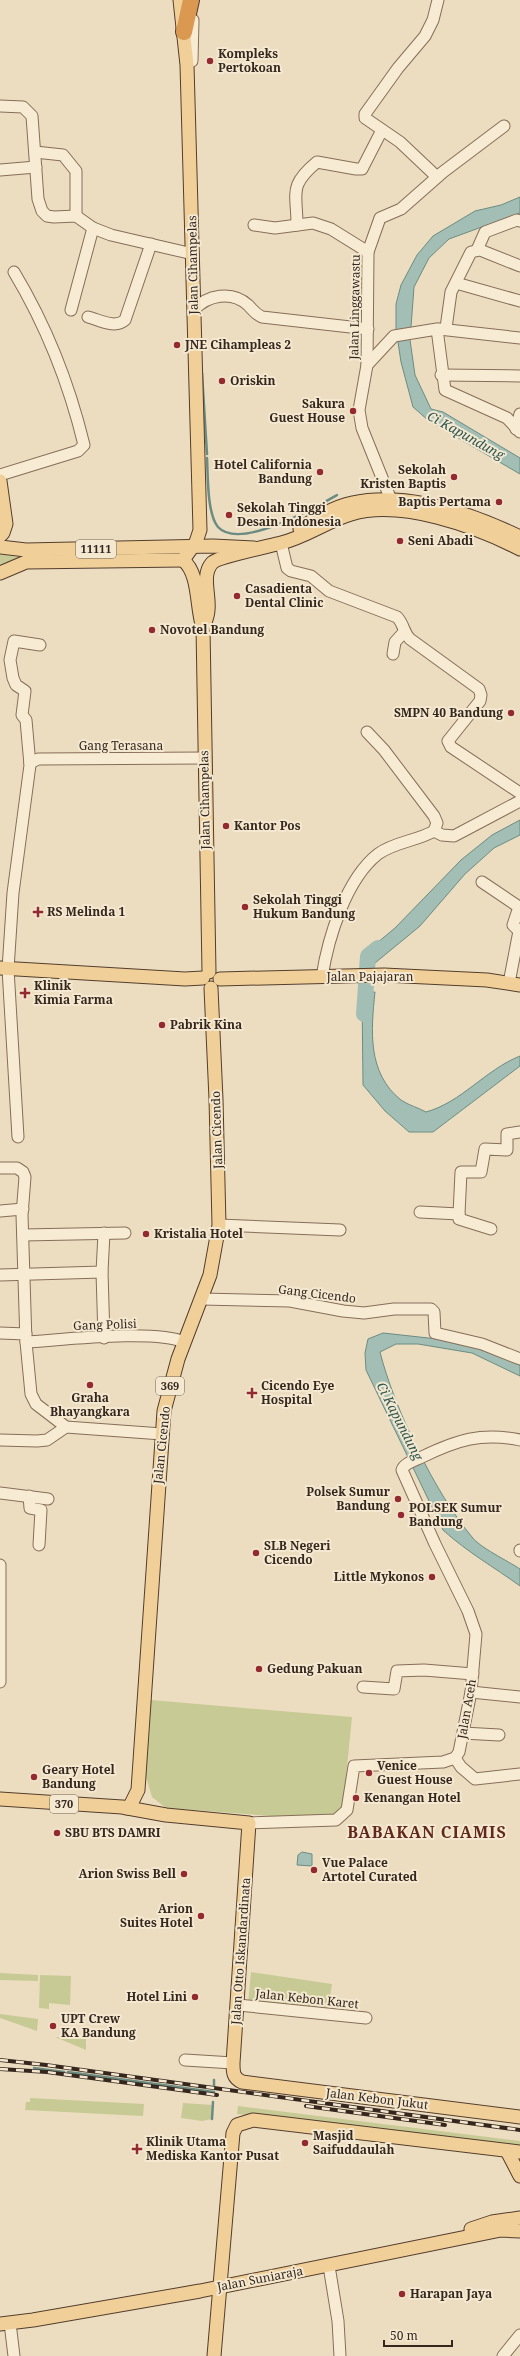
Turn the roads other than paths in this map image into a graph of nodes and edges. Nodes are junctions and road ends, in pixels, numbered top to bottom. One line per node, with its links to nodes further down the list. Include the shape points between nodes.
1 (180, 0): 5 (main road, Jalan Cihampelas)
2 (191, 0): 5 (highway)
3 (198, 0): 13 (street, via 191,28)
4 (438, 0): 8 (street, via 433,20 425,36 365,114 365,118)
5 (184, 32): 22 (main road, Jalan Cihampelas)
6 (0, 106): 9 (street, via 16,106 28,110 32,116)
7 (504, 126): 12 (street, Jalan Linggawastu)
8 (382, 130): 12 (street, via 400,142); 17 (street, via 362,168 317,162 307,170 294,195)
9 (35, 152): 10 (street); 14 (street, via 63,155 76,171)
10 (36, 167): 11 (street); 14 (street, via 38,199 42,210 54,218)
11 (0, 170)
12 (437, 177): 21 (street, Jalan Linggawastu, via 401,209 380,218)
13 (195, 209)
14 (76, 216): 18 (street)
15 (520, 222): 20 (street, via 517,220 485,232)
16 (254, 225): 17 (street, via 275,228)
17 (297, 225): 21 (street, via 321,225)
18 (93, 228): 19 (street); 28 (street)
19 (151, 244): 22 (street); 29 (street, via 125,320 121,324 115,324)
20 (476, 250): 23 (street); 25 (street, via 471,252)
21 (368, 252): 30 (street, Jalan Linggawastu)
22 (193, 254): 27 (main road, Jalan Cihampelas)
23 (520, 266)
24 (14, 272): 38 (street, via 47,332 74,405 84,445 78,451)
25 (456, 282): 26 (street); 31 (street)
26 (520, 301)
27 (197, 307): 30 (street, via 217,296 227,296 248,305 252,312 262,317); 41 (main road, Jalan Cihampelas)
28 (71, 310)
29 (88, 317)
30 (368, 329): 33 (street, Jalan Linggawastu)
31 (441, 329): 32 (street); 33 (street, via 396,335); 34 (street)
32 (520, 338)
33 (367, 365): 40 (street, Jalan Linggawastu, via 359,410 362,428)
34 (441, 375): 35 (street); 37 (street, via 444,390 448,393 507,418)
35 (520, 376)
36 (520, 414): 37 (street)
37 (518, 431)
38 (0, 475)
39 (0, 481): 42 (main road, via 6,524 4,533)
40 (391, 500): 43 (main road, via 470,515); 44 (main road, via 357,502 335,508)
41 (200, 530): 45 (main road, via 203,537); 47 (main road, Jalan Cihampelas)
42 (0, 536)
43 (520, 537)
44 (281, 543): 48 (main road); 49 (main road, via 296,539 337,518 361,511 383,509 426,515 467,525); 53 (street, via 287,568 291,571 311,576 329,591 397,617)
45 (218, 546): 47 (main road, 11111); 48 (main road)
46 (0, 547): 47 (main road, 11111, via 26,550)
47 (193, 547): 50 (main road, Jalan Cihampelas)
48 (256, 549): 52 (main road, Jalan Cihampelas, via 238,556 218,559 209,568 208,611)
49 (520, 549)
50 (183, 560): 51 (main road, 11111, via 26,562); 52 (main road, Jalan Cihampelas, via 189,565 194,576 198,611)
51 (0, 573)
52 (203, 628): 57 (main road, Jalan Cihampelas)
53 (404, 631): 55 (street, via 395,642); 59 (street, via 410,639 479,689 480,701 449,737 448,741 452,747)
54 (40, 645): 58 (street, via 14,641 10,660 15,683 25,691 22,715 26,720)
55 (393, 654)
56 (367, 732): 61 (street, via 384,750 434,816 437,823)
57 (204, 758): 58 (street, Gang Terasana); 65 (main road, Jalan Cihampelas)
58 (34, 761): 63 (street, via 18,856)
59 (520, 794)
60 (520, 801): 61 (street, via 454,836 442,835)
61 (434, 830): 64 (street, via 423,838 387,849 378,854 367,867 340,911 328,943)
62 (482, 882): 66 (street, via 519,907 513,925 519,931)
63 (4, 968): 65 (main road, Jalan Pajajaran); 68 (street)
64 (322, 977): 65 (main road, Jalan Pajajaran); 66 (main road, Jalan Pajajaran, via 384,975)
65 (211, 979): 74 (main road, Jalan Cicendo / 369)
66 (514, 984)
67 (520, 1132): 73 (street, via 507,1134 507,1150 485,1149 481,1172 461,1172)
68 (18, 1137)
69 (0, 1168): 70 (street, via 17,1168 23,1172)
70 (23, 1209): 71 (street); 79 (street)
71 (0, 1211)
72 (420, 1212): 73 (street)
73 (459, 1214): 75 (street, via 459,1219)
74 (219, 1225): 76 (street); 83 (main road, Jalan Cicendo / 369, via 215,1253)
75 (491, 1229)
76 (340, 1230)
77 (104, 1233): 78 (street); 79 (street); 80 (street)
78 (125, 1233)
79 (23, 1235): 82 (street)
80 (102, 1272): 82 (street); 86 (street)
81 (0, 1275): 82 (street)
82 (24, 1275): 85 (street)
83 (202, 1299): 87 (main road, Jalan Cicendo / 369); 88 (street, Gang Cicendo, via 290,1301 364,1313 429,1308 434,1312 435,1333 482,1344)
84 (0, 1334): 85 (street, Gang Polisi)
85 (26, 1338): 86 (street, Gang Polisi); 89 (street, via 31,1394 36,1404)
86 (104, 1338): 87 (street, Gang Polisi, via 174,1338)
87 (184, 1342): 90 (main road, Jalan Cicendo / 369, via 170,1386)
88 (520, 1359)
89 (66, 1428): 90 (street); 91 (street, via 47,1440 37,1442)
90 (162, 1434): 107 (main road, Jalan Cicendo / 369)
91 (0, 1440)
92 (520, 1440): 98 (street, Jalan Aceh, via 487,1436 459,1440 402,1467 472,1621 476,1634)
93 (0, 1492): 94 (street)
94 (29, 1496): 95 (street); 96 (street, via 30,1508 41,1510)
95 (48, 1499)
96 (39, 1545)
97 (0, 1565): 99 (street)
98 (473, 1674): 100 (street, via 424,1670 397,1671 394,1689); 101 (street, Jalan Aceh)
99 (0, 1682)
100 (362, 1687)
101 (471, 1692): 102 (street); 103 (street, Jalan Aceh)
102 (520, 1697)
103 (463, 1733): 104 (street); 105 (street, Jalan Aceh)
104 (499, 1735)
105 (455, 1758): 106 (street, via 475,1779); 111 (street, via 443,1762 354,1766 347,1810 336,1820)
106 (520, 1774)
107 (138, 1790): 109 (main road, Jalan Cicendo / 369, via 135,1799); 110 (main road, via 152,1807)
108 (0, 1799): 109 (main road, 370)
109 (127, 1808): 110 (main road)
110 (166, 1815): 111 (main road)
111 (249, 1823): 112 (main road, Jalan Otto Iskandardinata)
112 (242, 2005): 113 (street, Jalan Kebon Karet); 115 (main road, Jalan Otto Iskandardinata)
113 (366, 2018)
114 (185, 2060): 115 (street)
115 (233, 2063): 116 (main road, Jalan Otto Iskandardinata)
116 (235, 2078): 117 (main road, Jalan Kebon Jukut, via 242,2082)
117 (520, 2117)
118 (513, 2152): 119 (main road); 125 (main road, via 253,2120 237,2125 233,2133)
119 (520, 2176)
120 (520, 2210): 121 (main road)
121 (515, 2218): 123 (main road, via 492,2222 455,2234)
122 (520, 2231): 123 (main road, Jalan Suniaraja, via 501,2230)
123 (444, 2241): 124 (main road, Jalan Suniaraja)
124 (329, 2266): 125 (main road, Jalan Suniaraja); 130 (street, via 338,2321)
125 (221, 2286): 126 (main road, Jalan Suniaraja); 129 (main road)
126 (5, 2324): 128 (street)
127 (520, 2335): 131 (street)
128 (14, 2356)
129 (214, 2356)
130 (340, 2356)
131 (503, 2356)

